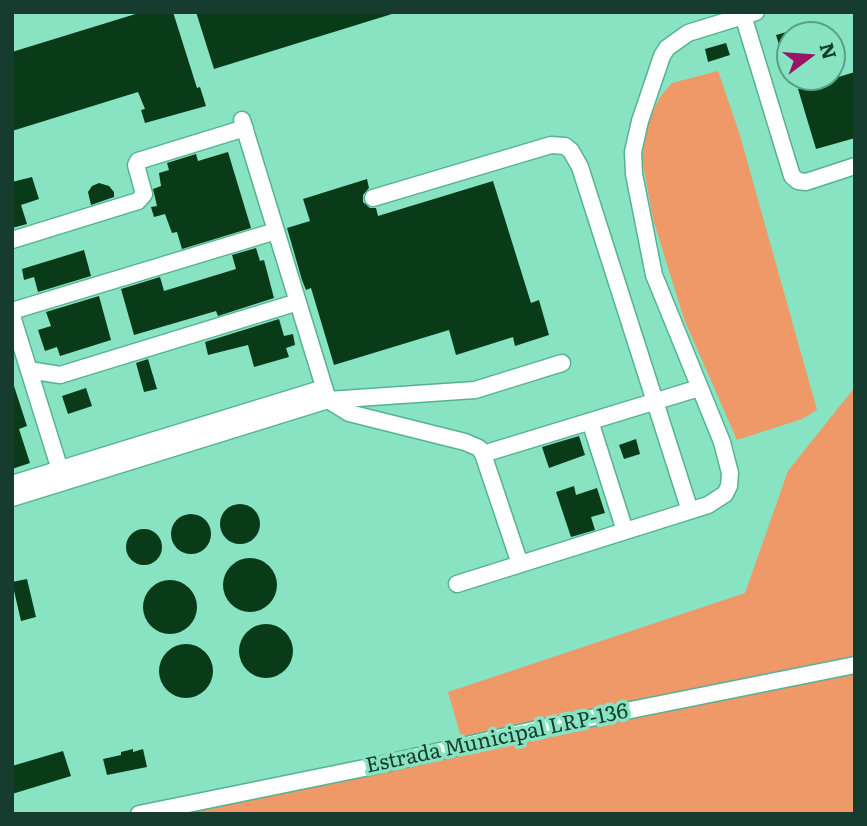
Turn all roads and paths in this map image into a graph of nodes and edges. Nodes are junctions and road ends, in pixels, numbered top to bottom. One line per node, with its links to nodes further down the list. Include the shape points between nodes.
1 (747, 14): 2 (street, via 792,176 806,182); 11 (street, via 688,33 667,48 640,121 634,152 634,174 654,275)
2 (855, 166)
3 (373, 198): 13 (street, via 551,145 568,148 580,167)
4 (276, 232): 5 (street, via 243,124 138,161 144,194 138,201); 6 (street); 7 (street)
5 (12, 240)
6 (298, 302): 10 (street, via 60,375); 12 (street)
7 (12, 311)
8 (12, 316): 10 (street)
9 (562, 363): 12 (street, via 475,390)
10 (23, 369): 16 (street)
11 (699, 388): 13 (street); 19 (street, via 730,473 729,486 720,499)
12 (326, 394): 15 (street, via 349,413 464,442); 16 (street); 18 (street)
13 (655, 401): 14 (street); 19 (street)
14 (590, 421): 15 (street); 20 (street)
15 (483, 454): 21 (street)
16 (60, 470): 17 (street)
17 (12, 484)
18 (12, 498)
19 (690, 511): 20 (street)
20 (625, 531): 21 (street)
21 (520, 564): 22 (street)
22 (457, 584)
23 (855, 665): 24 (street, Estrada Municipal LRP-136)
24 (139, 814)

